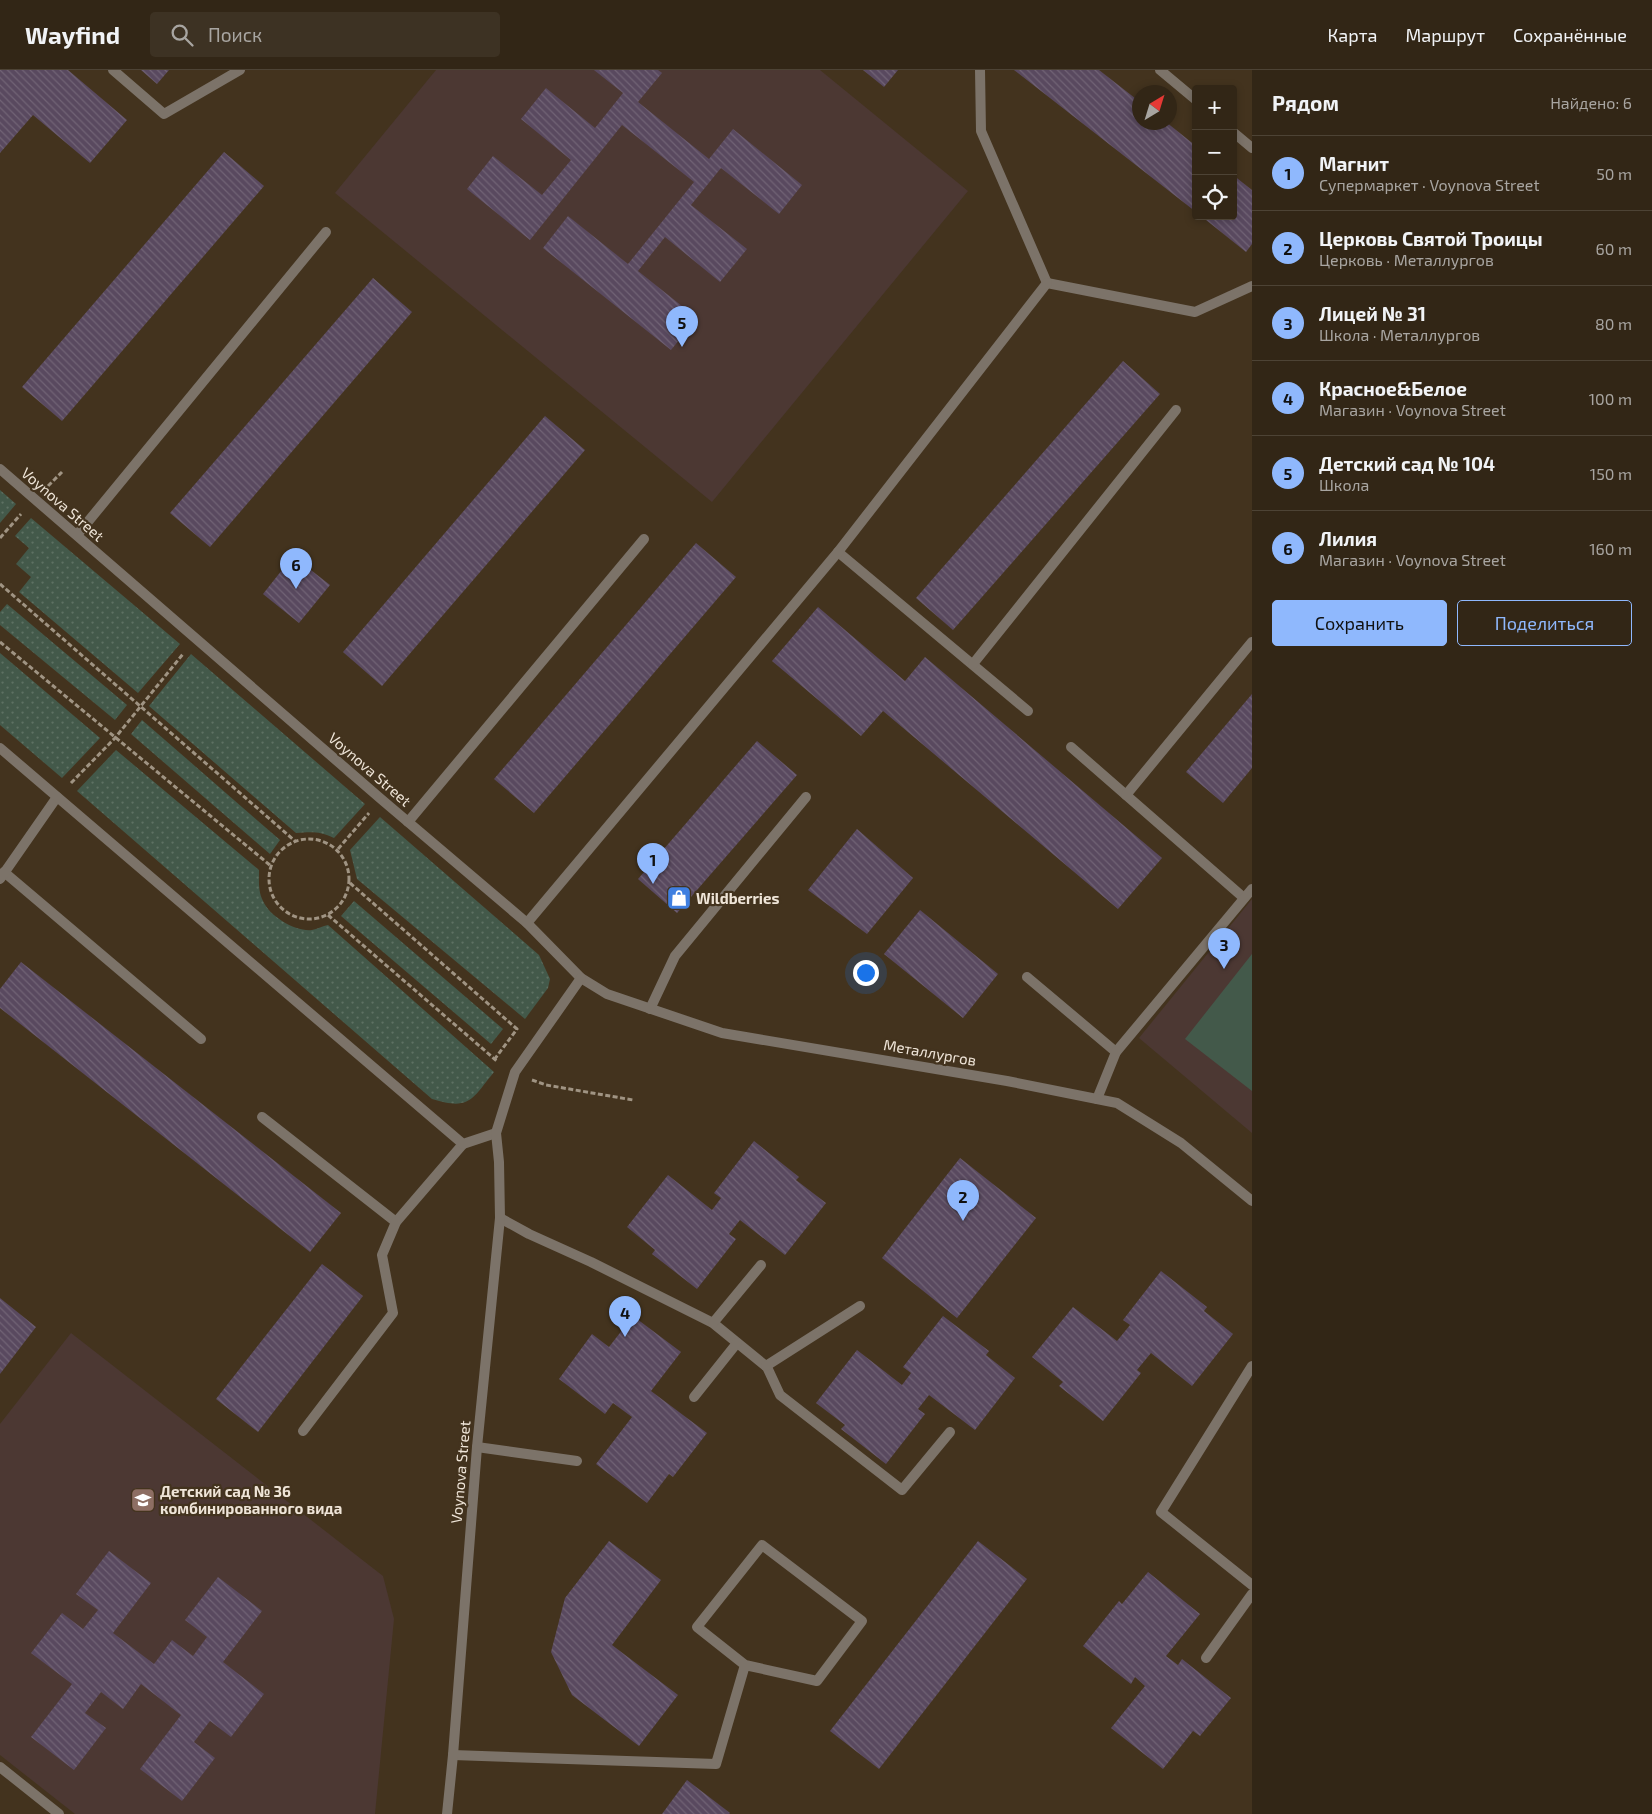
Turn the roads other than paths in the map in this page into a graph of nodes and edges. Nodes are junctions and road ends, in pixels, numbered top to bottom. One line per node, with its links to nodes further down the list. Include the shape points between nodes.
1 (113, 70): 2 (street, via 164,114)
2 (240, 70)
3 (980, 70): 9 (street, via 981,131)
4 (1160, 70): 5 (street)
5 (1192, 97)
6 (1237, 135): 7 (street)
7 (1252, 148)
8 (326, 232): 13 (street)
9 (1047, 283): 10 (street, via 1195,312); 15 (street)
10 (1252, 286)
11 (1176, 410): 17 (street)
12 (0, 469): 13 (street, Voynova Street)
13 (77, 535): 24 (street, Voynova Street)
14 (644, 539): 24 (street)
15 (838, 552): 17 (street); 28 (street)
16 (1252, 642): 21 (street)
17 (973, 664): 18 (street)
18 (1028, 711)
19 (1071, 746): 21 (street)
20 (0, 748): 22 (street)
21 (1126, 795): 27 (street)
22 (57, 797): 25 (street); 37 (street)
23 (806, 797): 31 (street, via 675,956)
24 (408, 822): 28 (street, Voynova Street)
25 (2, 876): 32 (street)
26 (1252, 889): 27 (street)
27 (1244, 898): 33 (street)
28 (527, 923): 30 (street, Voynova Street)
29 (1027, 977): 33 (street)
30 (581, 978): 31 (street, Металлургов, via 607,994); 36 (street, Voynova Street, via 515,1072)
31 (650, 1009): 34 (street, Металлургов, via 722,1032)
32 (201, 1039)
33 (1116, 1052): 34 (street)
34 (1097, 1099): 38 (street, Металлургов, via 1117,1103 1181,1143)
35 (262, 1117): 40 (street)
36 (496, 1133): 37 (street); 39 (street, Voynova Street)
37 (463, 1144): 40 (street)
38 (1252, 1201)
39 (500, 1218): 43 (street); 50 (street, Voynova Street)
40 (396, 1222): 48 (street, via 382,1255 393,1313)
41 (761, 1265): 43 (street)
42 (860, 1306): 45 (street)
43 (713, 1323): 44 (street)
44 (737, 1343): 45 (street); 47 (street)
45 (766, 1366): 49 (street, via 780,1394 902,1490)
46 (1252, 1366): 52 (street, via 1161,1512)
47 (694, 1397)
48 (303, 1431)
49 (950, 1432)
50 (477, 1447): 51 (street); 56 (street, Voynova Street)
51 (577, 1461)
52 (1252, 1585)
53 (1252, 1594): 54 (street)
54 (1206, 1658)
55 (745, 1665): 55 (street, via 817,1681 862,1621 762,1545 698,1627); 56 (street, via 716,1764)
56 (454, 1755): 59 (street, Voynova Street)
57 (0, 1767): 58 (street)
58 (59, 1814)
59 (447, 1814)

